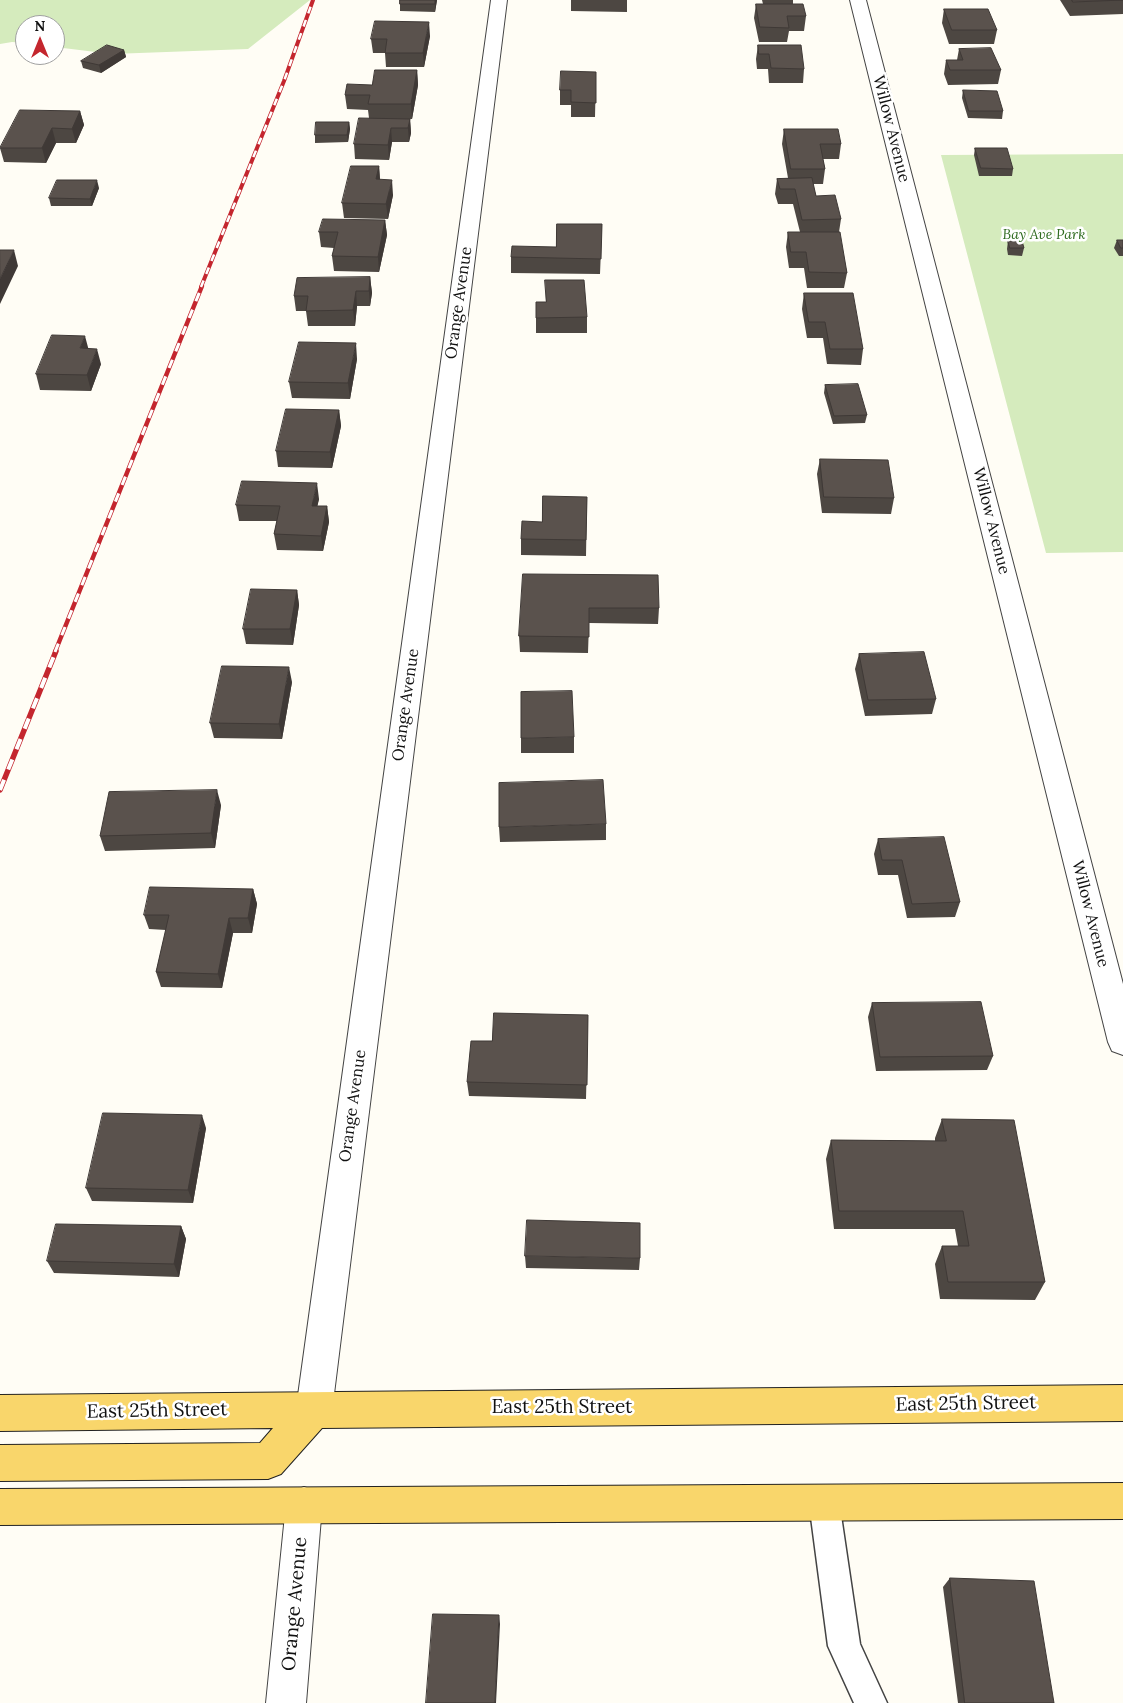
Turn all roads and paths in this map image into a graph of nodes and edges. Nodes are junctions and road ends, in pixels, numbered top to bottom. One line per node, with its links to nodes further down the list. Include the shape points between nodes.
1 (499, 0): 5 (street, Orange Avenue)
2 (858, 0): 3 (street, Willow Avenue)
3 (1123, 1042)
4 (1123, 1403): 5 (main road, East 25th Street)
5 (314, 1410): 6 (main road, East 25th Street); 7 (main road, via 268,1461)
6 (0, 1413)
7 (0, 1463)
8 (1123, 1501): 9 (main road)
9 (824, 1502): 10 (main road); 13 (lane, via 844,1646)
10 (304, 1505): 11 (main road); 12 (street, Orange Avenue)
11 (0, 1508)
12 (286, 1703)
13 (871, 1703)

